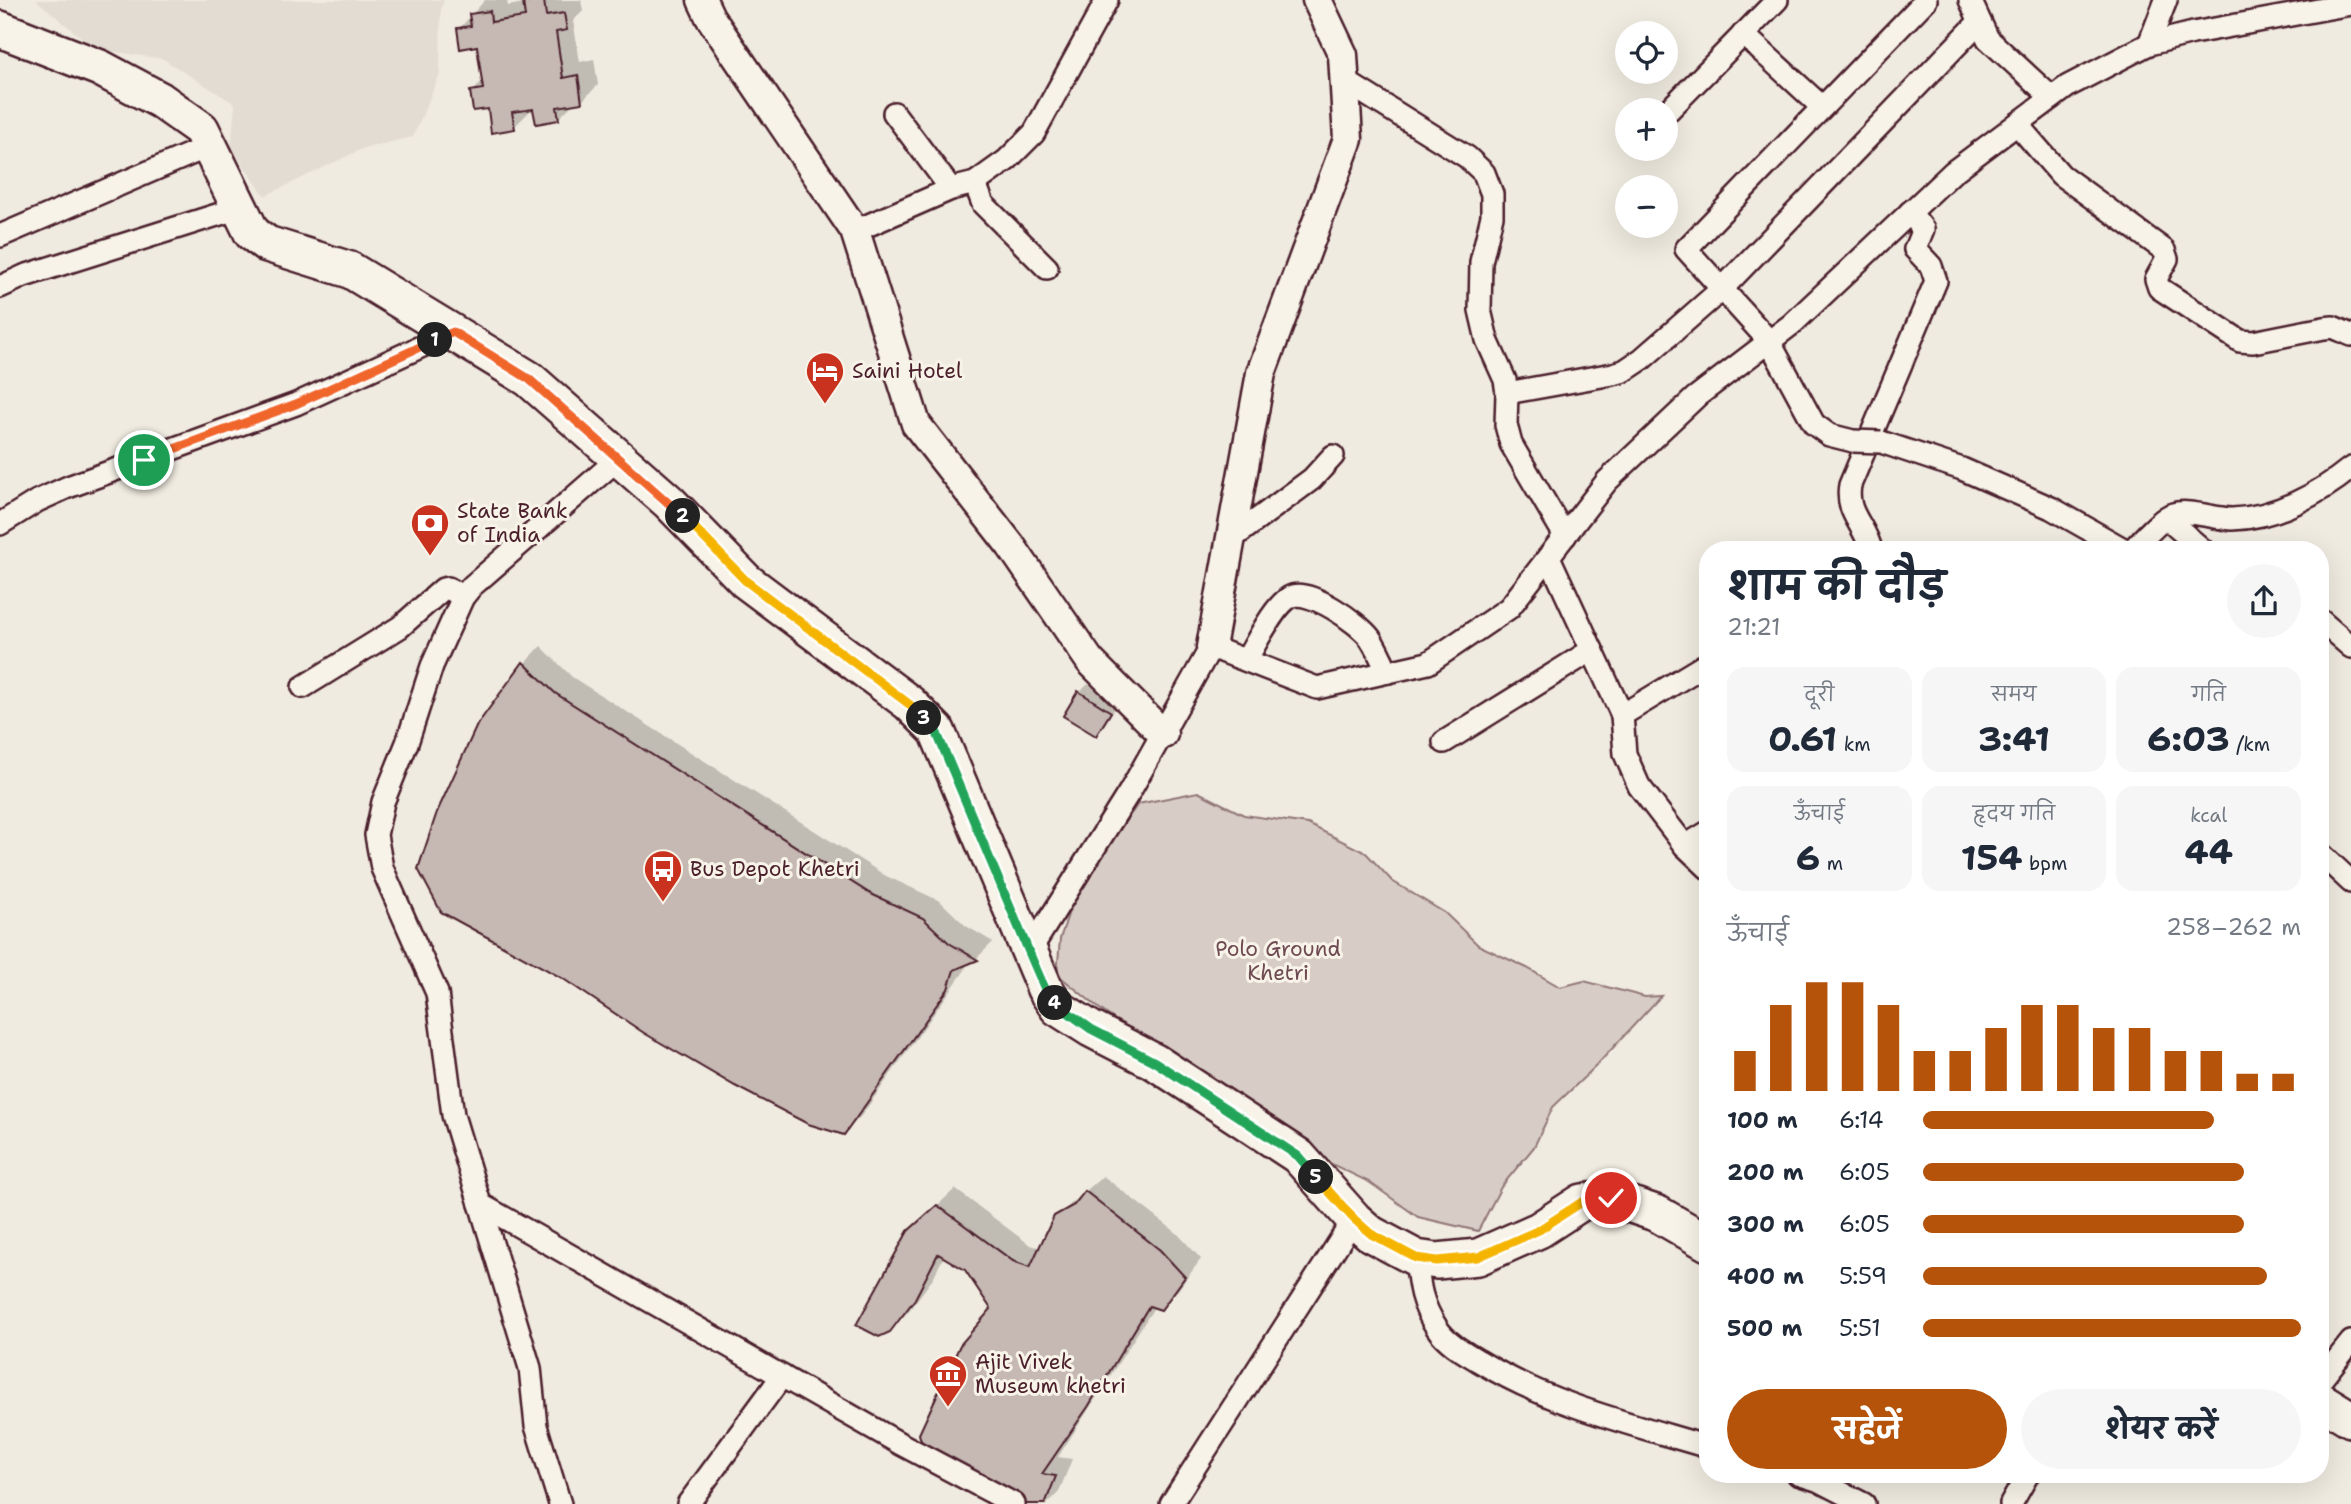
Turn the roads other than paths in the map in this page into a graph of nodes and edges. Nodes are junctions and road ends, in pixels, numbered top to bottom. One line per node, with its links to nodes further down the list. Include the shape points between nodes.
1 (702, 0): 24 (street)
2 (1107, 0): 20 (street, via 1034,133)
3 (1317, 0): 13 (street, via 1343,55)
4 (1777, 0): 11 (street)
5 (1926, 0): 16 (street)
6 (1970, 0): 9 (street)
7 (2166, 0): 12 (street)
8 (2351, 4): 12 (street)
9 (1979, 22): 14 (street, via 1988,39); 28 (street)
10 (0, 29): 19 (main road, via 100,68 160,100 201,130)
11 (1743, 34): 15 (street); 16 (street)
12 (2149, 44): 14 (street)
13 (1345, 81): 32 (street, via 1484,173 1492,194 1492,216 1481,262 1480,310); 39 (street, via 1348,139 1261,373)
14 (2052, 98): 18 (street)
15 (1678, 101)
16 (1822, 107): 28 (street, via 1686,247)
17 (894, 113): 21 (street)
18 (2017, 124): 23 (street, via 1953,172); 30 (street, via 2062,175 2164,250 2167,259 2156,279 2159,288 2240,341 2333,327)
19 (209, 146): 22 (main road); 25 (street)
20 (975, 183): 21 (street); 26 (street, via 983,204)
21 (951, 189): 24 (street)
22 (239, 208): 27 (street); 29 (main road, via 252,233 267,244 350,270)
23 (1910, 212): 31 (street); 40 (street, via 1923,229 1915,249 1931,266 1936,281 1850,485 1849,507)
24 (855, 231): 55 (street, via 916,424 1011,546 1090,661)
25 (0, 236)
26 (1047, 268)
27 (0, 287)
28 (1722, 289): 31 (street); 32 (street, via 1624,371)
29 (453, 332): 34 (main road, via 529,379); 36 (street, via 296,404)
30 (2351, 335)
31 (1769, 341): 38 (street, via 1696,397 1617,472); 41 (street, bridge, via 1814,424 1829,435 1881,442 1962,469 2051,508)
32 (1507, 393): 38 (street, via 1511,444)
33 (1332, 456): 39 (street, via 1312,479)
34 (619, 458): 45 (street); 62 (main road, via 746,581 909,704 936,731)
35 (2346, 481): 37 (street, via 2261,515 2231,519 2175,513)
36 (3, 514)
37 (2166, 518): 42 (street); 43 (street)
38 (1565, 536): 44 (street)
39 (1231, 538): 47 (street)
40 (1869, 541)
41 (2109, 541)
42 (2142, 541)
43 (2193, 541)
44 (1549, 556): 49 (street); 52 (street, via 1509,608 1428,663)
45 (463, 597): 53 (street, via 443,589 400,627); 63 (street, via 432,666 383,802 376,835 382,868 438,993 453,1115)
46 (2329, 628): 48 (street)
47 (1211, 647): 50 (street); 55 (street)
48 (2351, 647)
49 (1592, 650): 54 (street); 56 (street)
50 (1246, 660): 52 (street, via 1317,688); 52 (street, via 1282,604 1300,595 1321,602 1361,628)
51 (1699, 668): 54 (street)
52 (1388, 672)
53 (303, 687)
54 (1622, 715): 58 (street, via 1625,754 1639,786)
55 (1163, 734): 62 (street)
56 (1444, 742)
57 (1699, 837): 58 (street)
58 (1685, 846): 59 (street)
59 (1699, 859)
60 (2329, 861): 61 (street)
61 (2351, 882)
62 (1029, 952): 64 (main road, via 1058,1007 1155,1062 1298,1156)
63 (480, 1204): 69 (street); 75 (street, via 530,1368 536,1426)
64 (1354, 1219): 66 (main road, via 1371,1234); 78 (street)
65 (1699, 1238): 66 (main road, via 1658,1214 1611,1198 1582,1202 1539,1230 1478,1257)
66 (1416, 1258): 72 (street, via 1420,1295 1438,1329 1453,1345 1562,1403)
67 (2351, 1342): 68 (street)
68 (2329, 1370)
69 (782, 1376): 76 (street); 77 (street)
70 (2329, 1406): 71 (main road)
71 (2351, 1419)
72 (1699, 1444)
73 (1823, 1483): 79 (street)
74 (2023, 1483): 80 (street)
75 (554, 1502)
76 (688, 1504)
77 (1014, 1504)
78 (1171, 1504)
79 (1864, 1504)
80 (2011, 1504)

